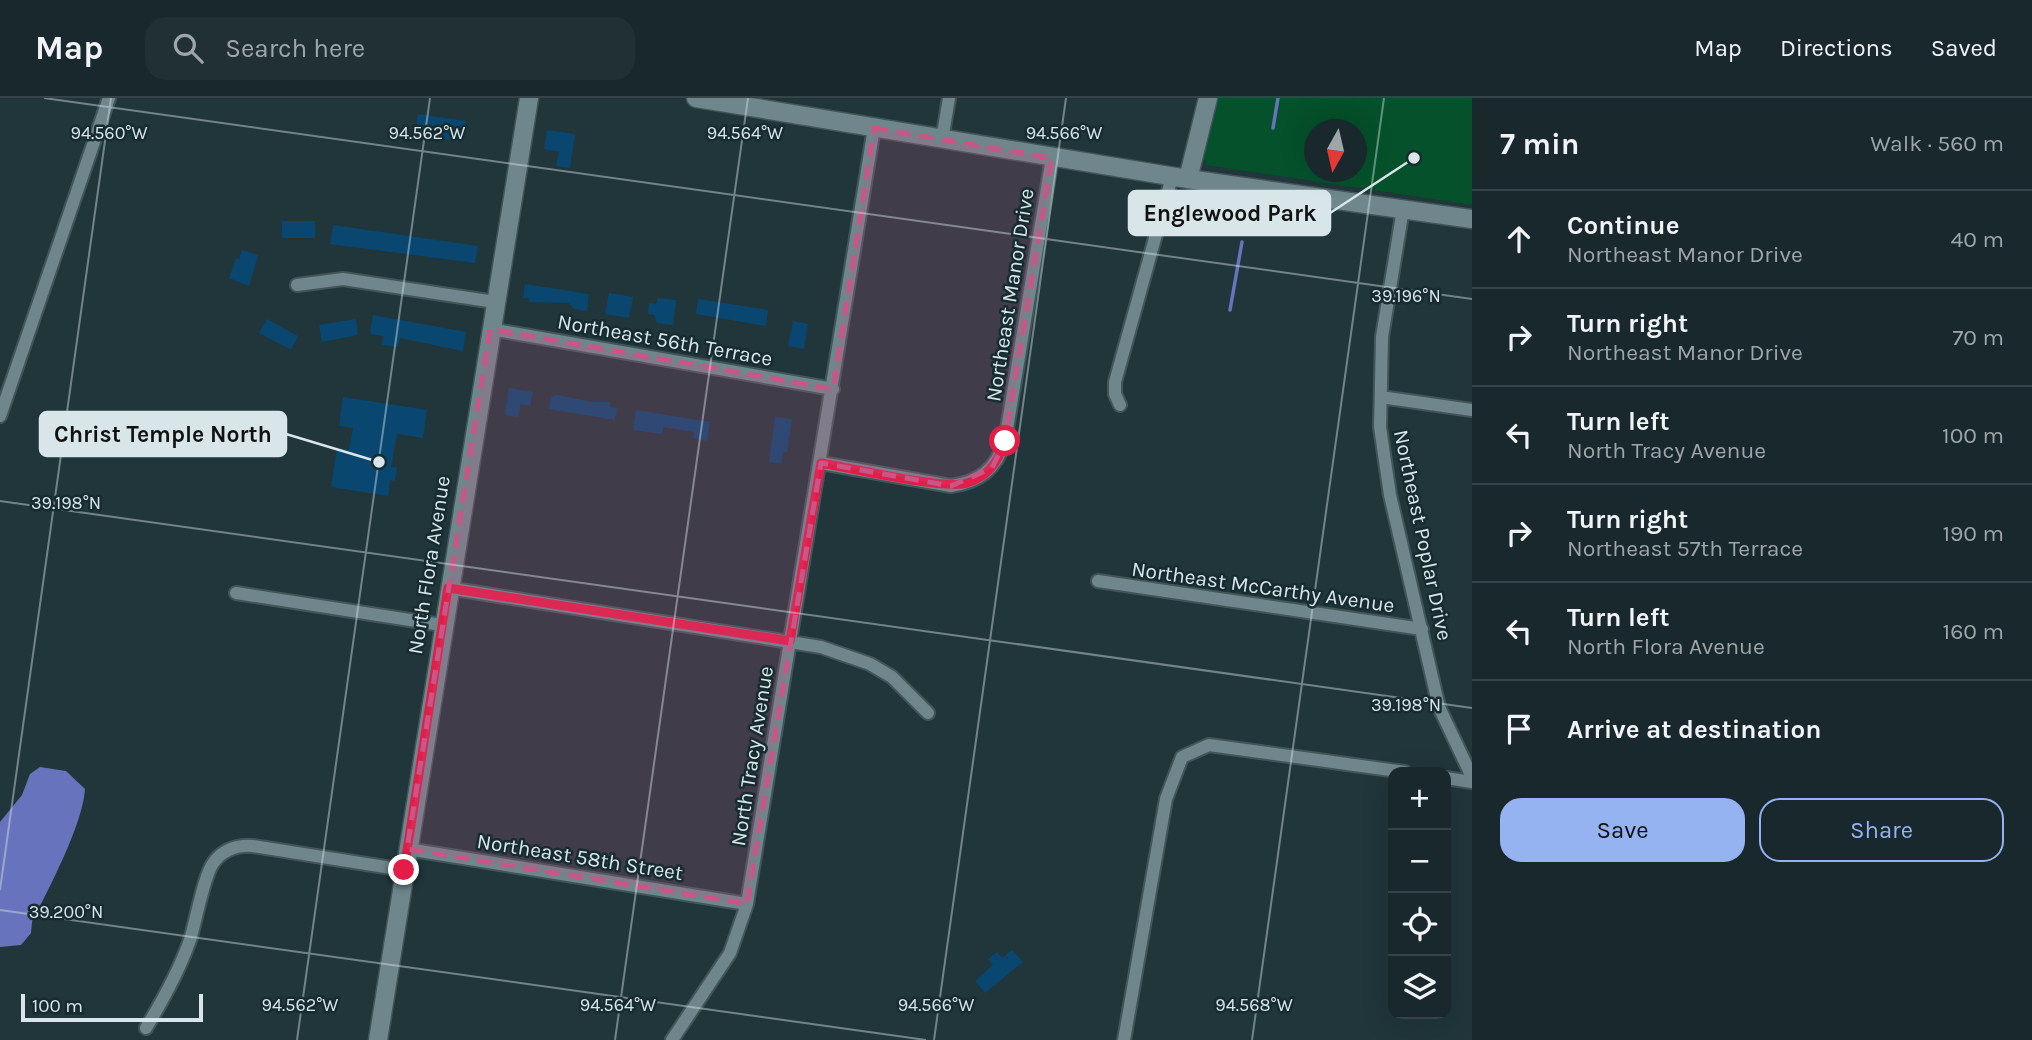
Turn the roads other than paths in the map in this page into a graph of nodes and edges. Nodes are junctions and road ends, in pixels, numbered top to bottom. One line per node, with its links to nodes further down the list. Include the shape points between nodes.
1 (109, 98): 19 (street)
2 (528, 98): 13 (street, North Flora Avenue)
3 (696, 98): 6 (street)
4 (949, 98): 7 (street)
5 (1208, 98): 9 (street)
6 (874, 128): 7 (street); 15 (street, North Tracy Avenue)
7 (942, 140): 8 (street)
8 (1052, 158): 9 (street); 20 (street, Northeast Manor Drive, via 1005,441 992,468 966,484 951,486)
9 (1180, 178): 10 (street); 17 (street, via 1115,382)
10 (1403, 209): 11 (street); 16 (street, Northeast Poplar Drive, via 1382,337)
11 (1472, 219)
12 (297, 285): 13 (street, via 343,279)
13 (495, 302): 14 (street, North Flora Avenue)
14 (490, 329): 15 (street, Northeast 56th Terrace); 22 (street, North Flora Avenue)
15 (833, 389): 20 (street, North Tracy Avenue)
16 (1381, 397): 18 (street); 25 (street, Northeast Poplar Drive, via 1380,427 1390,495)
17 (1120, 405)
18 (1472, 410)
19 (0, 416)
20 (821, 463): 26 (street, North Tracy Avenue)
21 (1098, 581): 25 (street, Northeast McCarthy Avenue)
22 (448, 588): 24 (street, North Flora Avenue); 26 (street)
23 (236, 593): 24 (street)
24 (442, 625): 31 (street, North Flora Avenue)
25 (1422, 629): 30 (street, Northeast Poplar Drive, via 1440,707)
26 (790, 641): 27 (street, via 870,664 892,677); 33 (street, North Tracy Avenue)
27 (928, 713)
28 (1388, 770): 37 (street, via 1209,745 1182,757 1173,773)
29 (1451, 778): 30 (street)
30 (1472, 779)
31 (407, 849): 32 (street, North Flora Avenue); 33 (street, Northeast 58th Street)
32 (404, 870): 34 (street, via 253,846 226,851 210,868 189,943); 35 (street, North Flora Avenue)
33 (747, 904): 36 (street, North Tracy Avenue, via 730,953)
34 (146, 1028)
35 (378, 1040)
36 (672, 1040)
37 (1124, 1040)

